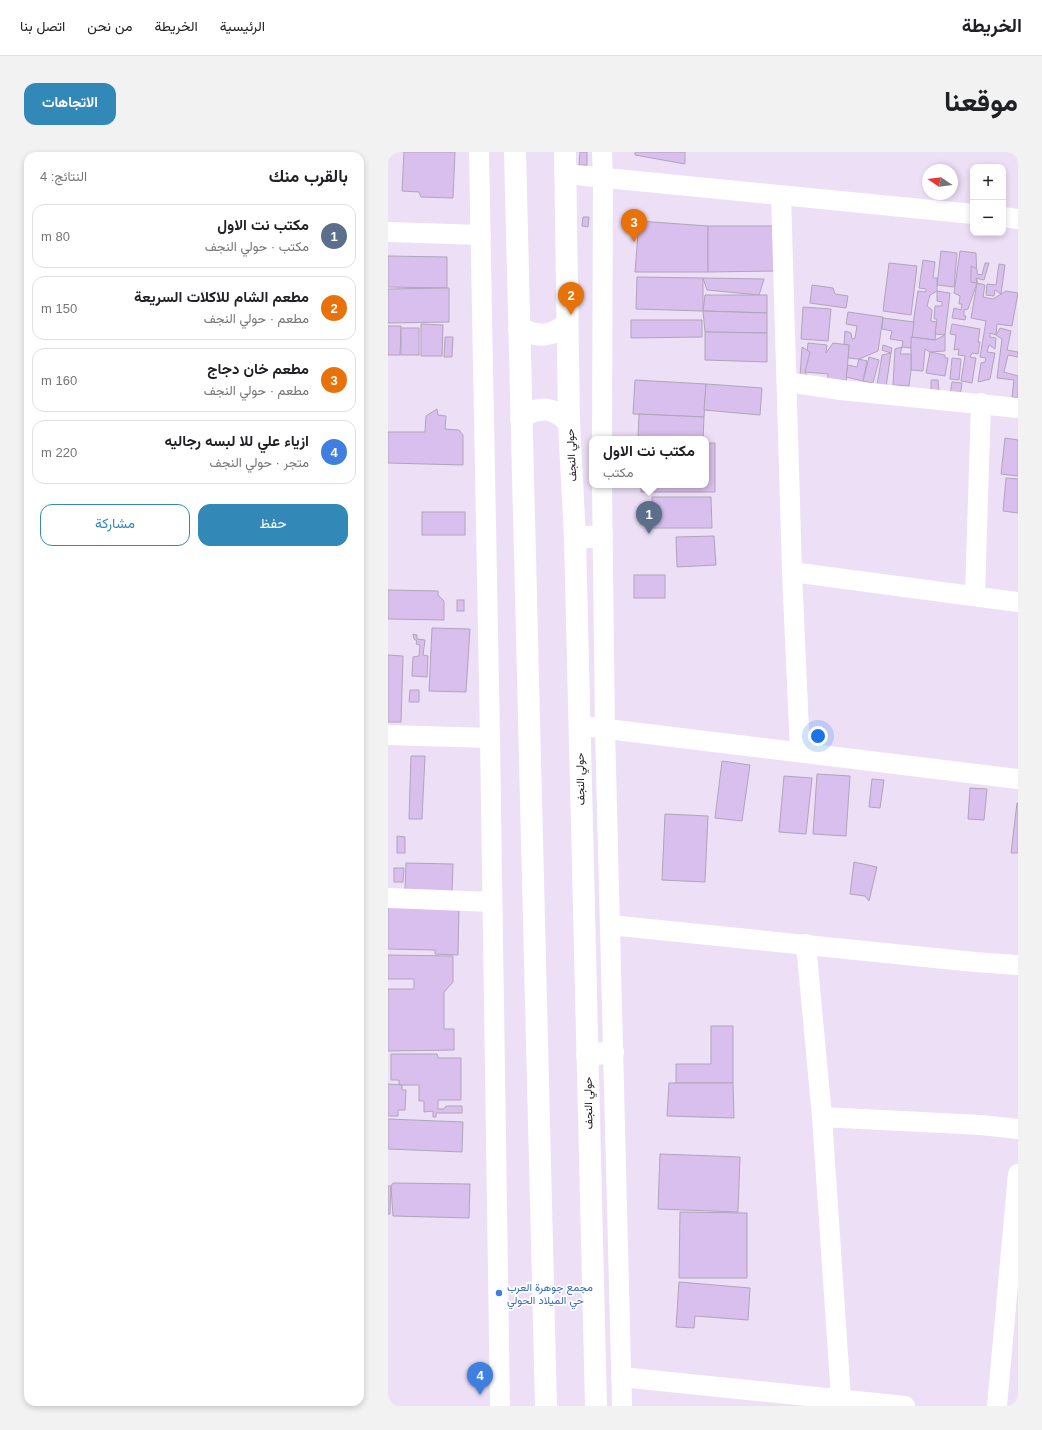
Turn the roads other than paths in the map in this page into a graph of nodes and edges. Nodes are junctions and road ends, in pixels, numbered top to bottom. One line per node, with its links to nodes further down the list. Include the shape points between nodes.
1 (479, 152): 12 (street)
2 (515, 152): 14 (main road)
3 (565, 152): 5 (main road, حولي النجف)
4 (602, 152): 6 (street)
5 (565, 174): 6 (street); 13 (main road, حولي النجف)
6 (603, 178): 7 (street); 20 (street)
7 (781, 195): 8 (street); 15 (street)
8 (970, 214)
9 (1006, 217): 10 (street)
10 (1018, 219)
11 (388, 232): 12 (street)
12 (481, 235): 30 (street)
13 (567, 324): 14 (main road, via 549,334 539,335); 19 (main road, حولي النجف)
14 (519, 328): 18 (main road)
15 (787, 382): 16 (street, via 841,390); 24 (street)
16 (981, 403): 17 (street); 25 (street)
17 (1018, 408)
18 (521, 418): 19 (main road, via 533,411 546,409 556,411); 47 (main road)
19 (569, 423): 23 (main road, حولي النجف)
20 (602, 436)
21 (602, 488): 22 (street)
22 (602, 536): 23 (main road); 28 (street)
23 (574, 538): 27 (main road, حولي النجف)
24 (792, 572): 25 (street); 31 (street)
25 (975, 596): 26 (street)
26 (1018, 602)
27 (579, 726): 28 (street); 39 (main road, حولي النجف)
28 (605, 728): 31 (street); 35 (street)
29 (388, 735): 30 (street)
30 (490, 738): 34 (street)
31 (800, 752): 32 (street)
32 (1018, 779)
33 (388, 898): 34 (street)
34 (492, 902): 46 (street)
35 (610, 924): 36 (street); 38 (street)
36 (806, 944): 37 (street); 40 (street)
37 (1018, 965)
38 (613, 1052): 39 (main road); 44 (street)
39 (587, 1055): 48 (main road, حولي النجف)
40 (822, 1117): 41 (street); 45 (street)
41 (1018, 1129)
42 (1018, 1174): 43 (street)
43 (1016, 1209): 51 (street)
44 (621, 1377): 45 (street); 49 (street)
45 (841, 1399): 50 (street)
46 (500, 1406)
47 (546, 1406)
48 (596, 1406)
49 (622, 1406)
50 (906, 1406)
51 (997, 1406)

